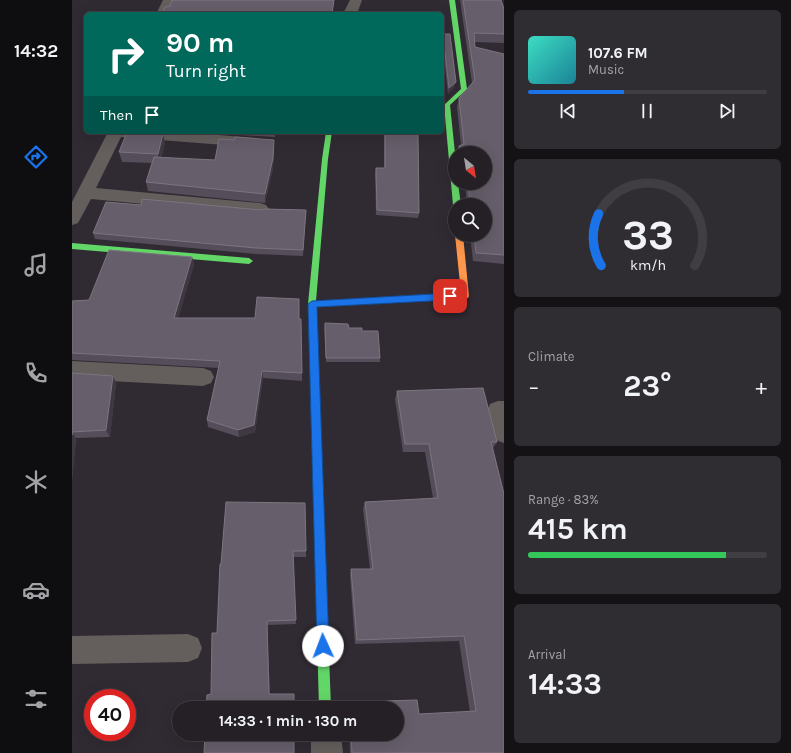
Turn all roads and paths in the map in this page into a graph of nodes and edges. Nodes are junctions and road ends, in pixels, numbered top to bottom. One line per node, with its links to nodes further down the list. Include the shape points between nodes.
1 (169, 0): 4 (street)
2 (356, 0): 5 (street)
3 (452, 0): 11 (street, via 464,90 447,105)
4 (164, 12)
5 (351, 12)
6 (115, 134): 10 (street)
7 (143, 134): 9 (street)
8 (329, 134): 17 (street)
9 (263, 143)
10 (86, 193): 12 (street); 13 (street)
11 (456, 198)
12 (260, 209)
13 (72, 219)
14 (461, 242): 17 (street, via 465,296)
15 (72, 246): 16 (street)
16 (249, 261)
17 (312, 304): 24 (street)
18 (72, 370): 19 (street)
19 (203, 378)
20 (501, 411): 21 (street)
21 (504, 433)
22 (188, 648): 23 (street)
23 (72, 650)
24 (325, 701)
25 (326, 741): 26 (street)
26 (327, 753)

